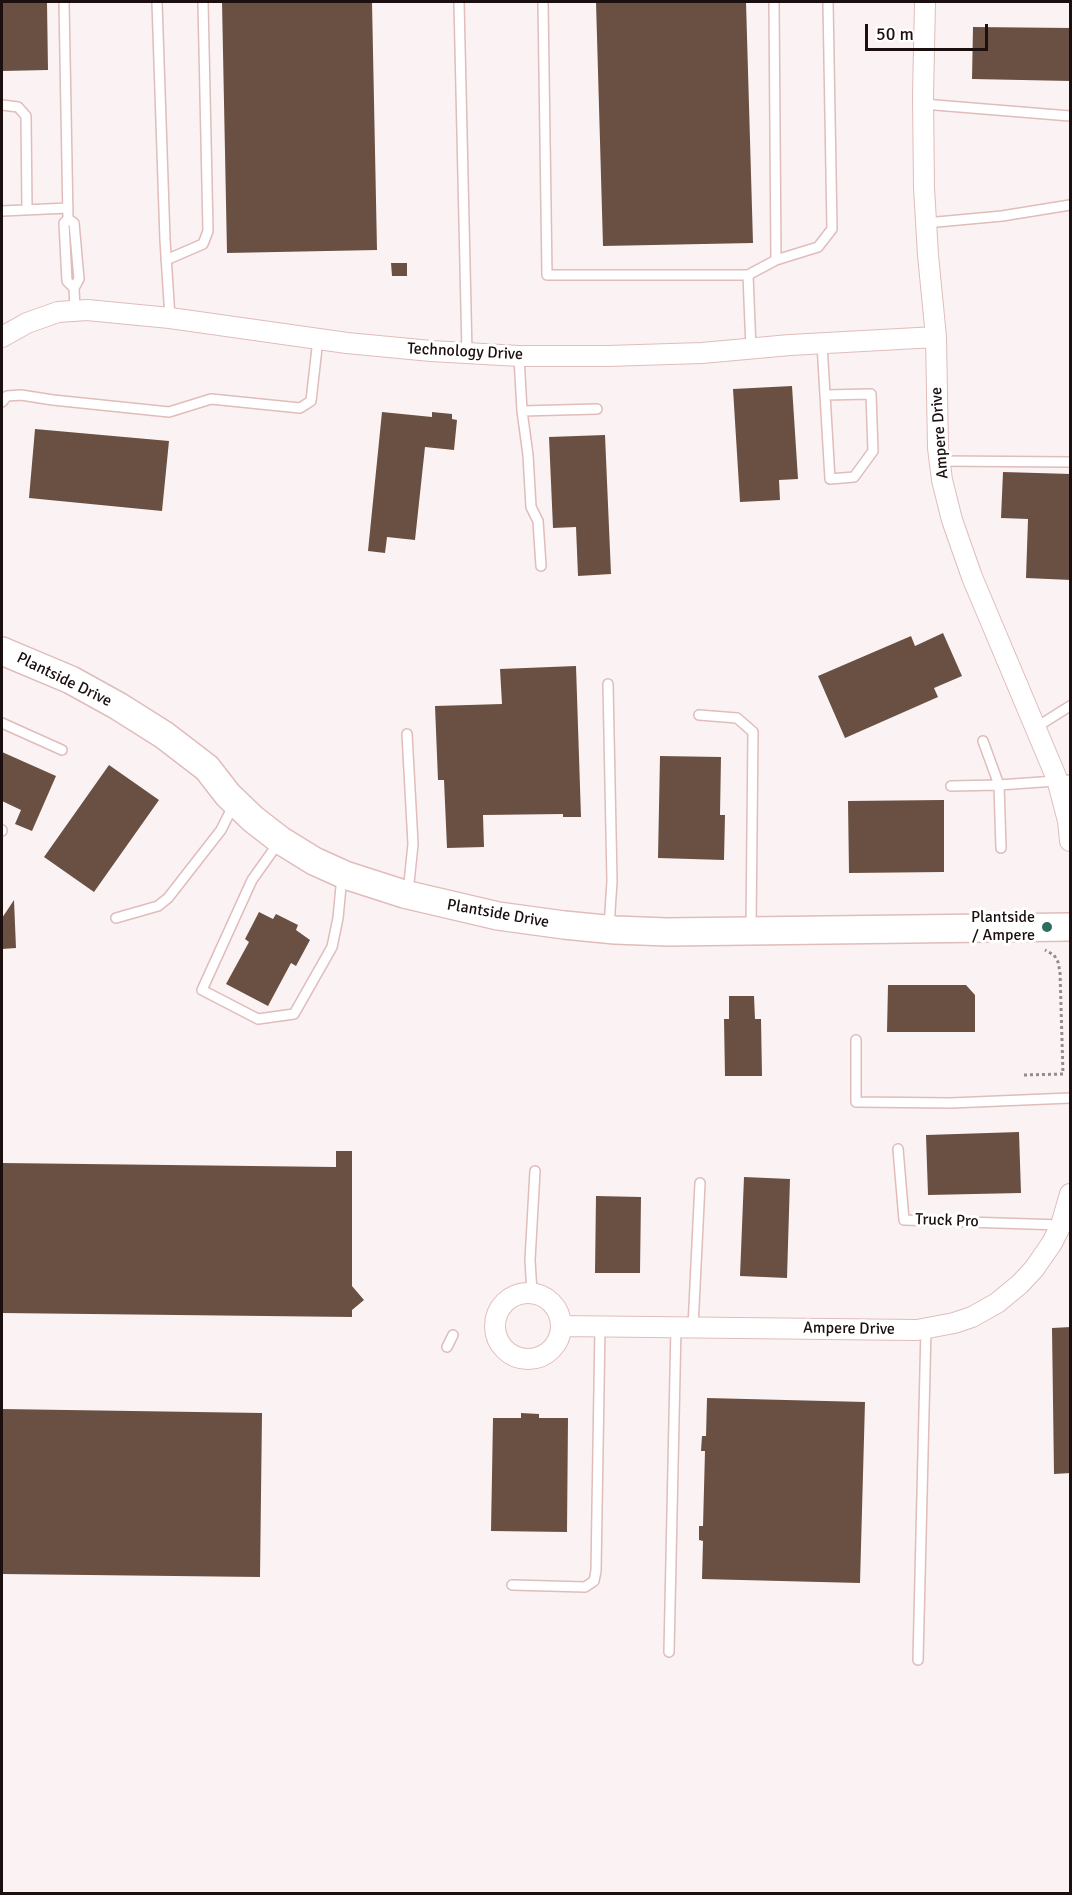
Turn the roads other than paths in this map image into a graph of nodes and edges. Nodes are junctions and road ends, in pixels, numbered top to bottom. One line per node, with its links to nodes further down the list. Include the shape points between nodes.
1 (64, 2): 13 (lane)
2 (157, 2): 17 (lane)
3 (203, 2): 17 (lane, via 208,231 203,244)
4 (459, 2): 27 (lane)
5 (543, 2): 19 (lane, via 547,275)
6 (774, 2): 18 (lane)
7 (828, 2): 18 (lane, via 832,229 818,247)
8 (925, 2): 9 (street, Ampere Drive)
9 (923, 104): 11 (lane); 16 (street, Ampere Drive)
10 (2, 105): 14 (lane, via 18,107 26,116)
11 (1071, 116)
12 (1071, 205): 16 (lane)
13 (68, 207): 14 (lane); 20 (lane, via 68,219 74,223 79,279 74,288)
14 (27, 209): 15 (lane)
15 (2, 211)
16 (926, 223): 23 (street, Ampere Drive)
17 (166, 260): 21 (lane)
18 (776, 260): 19 (lane)
19 (748, 276): 26 (lane)
20 (75, 310): 21 (street, Technology Drive); 22 (street, Technology Drive, via 27,323)
21 (170, 318): 24 (street, Technology Drive)
22 (2, 337)
23 (936, 337): 25 (street, Technology Drive); 33 (street, Ampere Drive)
24 (318, 339): 27 (street, Technology Drive); 30 (lane, via 311,401 300,408 211,399 169,412 21,395 7,396)
25 (822, 344): 26 (street, Technology Drive); 29 (lane)
26 (752, 349): 28 (street, Technology Drive, via 608,357)
27 (467, 353): 28 (street, Technology Drive)
28 (519, 356): 32 (lane)
29 (825, 395): 29 (lane, via 830,479 854,477 873,451 871,394)
30 (2, 402)
31 (597, 409): 32 (lane)
32 (522, 411): 35 (lane)
33 (940, 461): 34 (lane); 41 (street, Ampere Drive, via 952,520 972,577)
34 (1071, 462)
35 (541, 566)
36 (2, 651): 48 (street, Plantside Drive, via 71,680 137,717 207,768)
37 (608, 684): 56 (lane, via 612,881)
38 (1071, 706): 41 (lane)
39 (699, 714): 57 (lane, via 737,718 753,732)
40 (2, 723): 44 (lane)
41 (1035, 728): 45 (street, Ampere Drive)
42 (407, 734): 53 (lane, via 413,844)
43 (983, 741): 47 (lane)
44 (62, 750)
45 (1064, 779): 47 (lane); 50 (street, Ampere Drive)
46 (951, 786): 47 (lane)
47 (999, 786): 51 (lane)
48 (235, 801): 49 (street, Plantside Drive); 54 (lane, via 221,830 168,898 158,906)
49 (280, 840): 52 (street, Plantside Drive); 52 (lane, via 252,880 202,990 258,1019 294,1014 332,948)
50 (1071, 841)
51 (1000, 848)
52 (342, 874): 53 (street, Plantside Drive)
53 (407, 895): 56 (street, Plantside Drive, via 498,916)
54 (116, 918)
55 (1071, 927): 57 (street, Plantside Drive)
56 (609, 929): 57 (street, Plantside Drive)
57 (751, 931)
58 (856, 1040): 59 (lane, via 856,1102)
59 (1071, 1098)
60 (898, 1149): 64 (lane, Truck Pro, via 904,1220)
61 (534, 1171): 65 (lane)
62 (700, 1183): 68 (lane)
63 (1071, 1194): 64 (street, Ampere Drive)
64 (1061, 1225): 69 (street, Ampere Drive, via 1034,1269 997,1303 972,1317)
65 (532, 1293): 66 (street, via 550,1301); 66 (street, via 520,1293 499,1309 496,1334 503,1348 517,1357 535,1358 555,1345)
66 (561, 1326): 67 (street, Ampere Drive)
67 (600, 1326): 68 (street, Ampere Drive); 72 (lane, via 594,1581 585,1587)
68 (685, 1327): 69 (street, Ampere Drive); 73 (lane)
69 (926, 1329): 74 (lane)
70 (453, 1335): 71 (lane)
71 (447, 1347)
72 (512, 1585)
73 (669, 1652)
74 (918, 1660)

